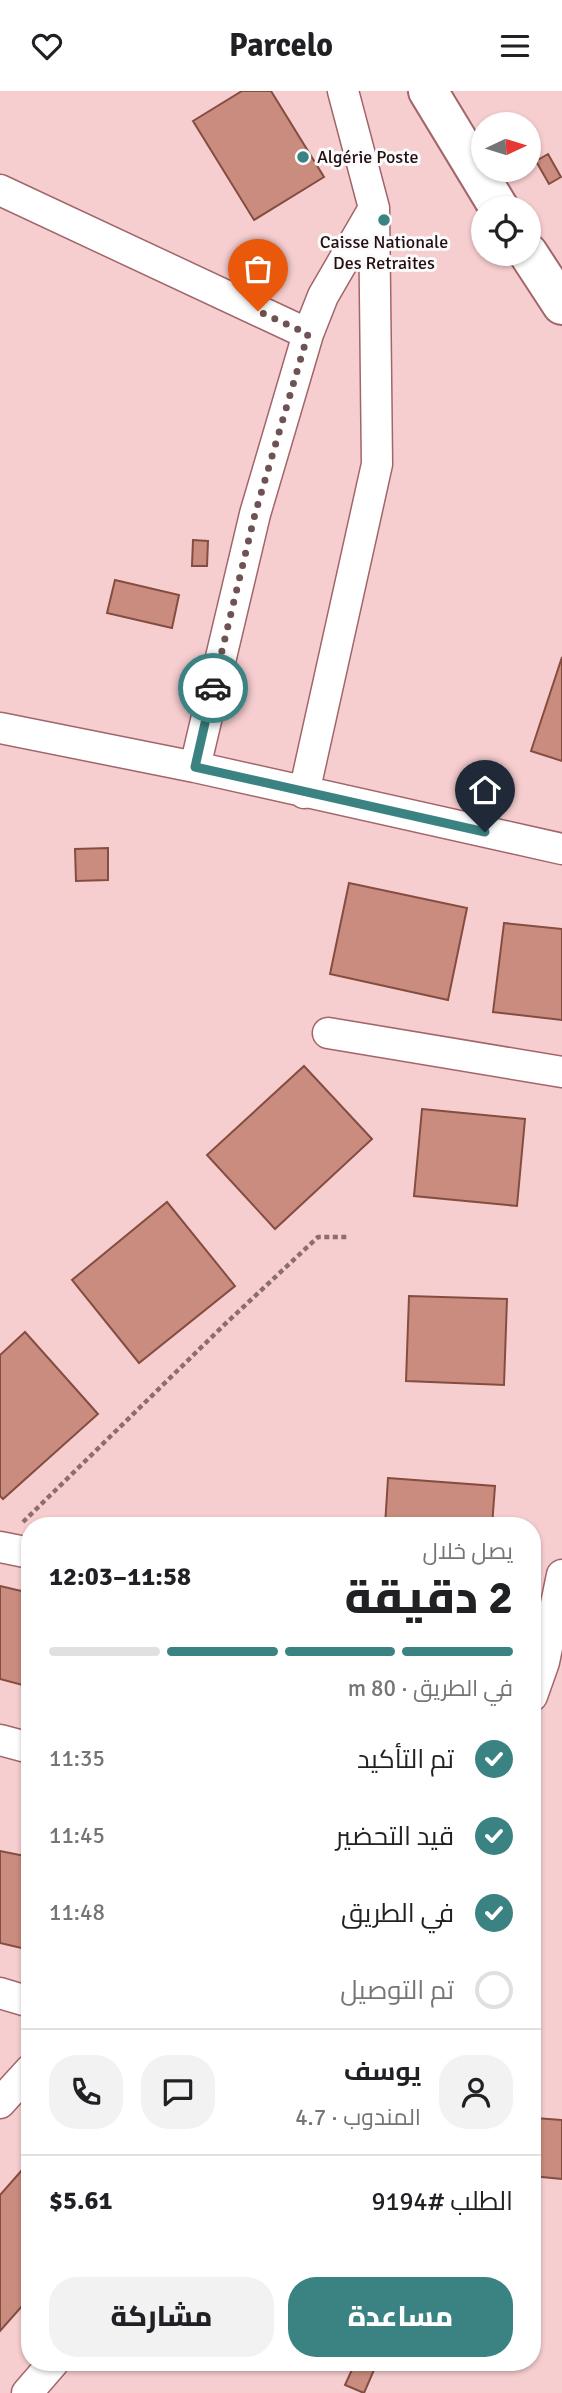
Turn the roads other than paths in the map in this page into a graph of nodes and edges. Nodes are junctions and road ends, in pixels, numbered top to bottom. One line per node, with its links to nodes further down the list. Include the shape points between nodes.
1 (343, 91): 5 (street)
2 (428, 91): 4 (main road)
3 (0, 190): 8 (street)
4 (492, 196)
5 (374, 208): 8 (street, via 323,296); 11 (street, via 377,464)
6 (536, 266): 7 (main road)
7 (562, 305)
8 (308, 334): 10 (street, via 255,514)
9 (0, 728): 10 (street)
10 (195, 767): 11 (street)
11 (304, 793): 12 (street)
12 (562, 849)
13 (328, 1033): 14 (street)
14 (562, 1072)
15 (562, 1575): 16 (street)
16 (541, 1650)
17 (0, 1740): 18 (street)
18 (21, 1746)
19 (0, 1993): 20 (street)
20 (21, 1999)
21 (21, 2080): 22 (street)
22 (0, 2103)
23 (46, 2371): 24 (street)
24 (27, 2393)

